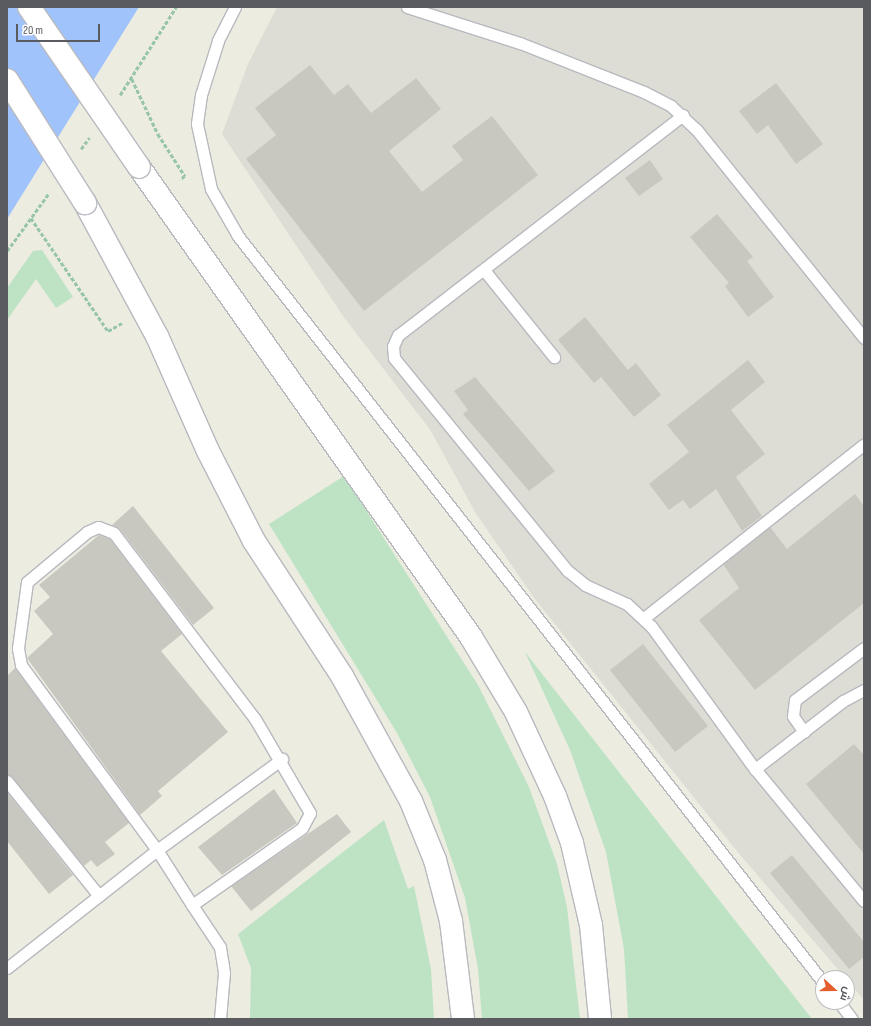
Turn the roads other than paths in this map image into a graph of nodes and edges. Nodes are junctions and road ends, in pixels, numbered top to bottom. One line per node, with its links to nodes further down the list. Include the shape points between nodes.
1 (29, 7): 26 (main road, bridge, via 471,637 516,712 555,796 572,843 591,925)
2 (235, 7): 22 (lane, via 214,54 201,95 197,124 211,189 238,236)
3 (407, 7): 5 (lane, via 520,43 658,98)
4 (7, 80): 25 (main road, bridge, via 85,203 156,336 208,451 254,541 342,676 411,801 435,860 451,921)
5 (683, 115): 6 (lane); 7 (lane)
6 (484, 270): 8 (lane); 10 (lane, via 398,336 393,346 394,358 568,571 578,581 627,604)
7 (864, 338)
8 (554, 356)
9 (864, 444): 10 (lane)
10 (644, 618): 15 (lane)
11 (864, 648): 13 (lane, via 795,700 793,716)
12 (864, 690): 13 (lane, via 843,701)
13 (804, 732): 15 (lane)
14 (282, 759): 17 (lane); 17 (lane, via 114,533 98,527 87,532 28,582 23,595 19,657 30,681); 20 (lane, via 308,807 307,824)
15 (755, 769): 19 (lane)
16 (7, 781): 18 (lane)
17 (156, 850): 18 (lane); 20 (lane)
18 (99, 896): 21 (lane)
19 (864, 901)
20 (192, 905): 24 (lane, via 220,947 224,973)
21 (7, 968)
22 (815, 972)
23 (845, 1010): 27 (lane)
24 (220, 1019)
25 (463, 1019)
26 (600, 1019)
27 (852, 1019)

